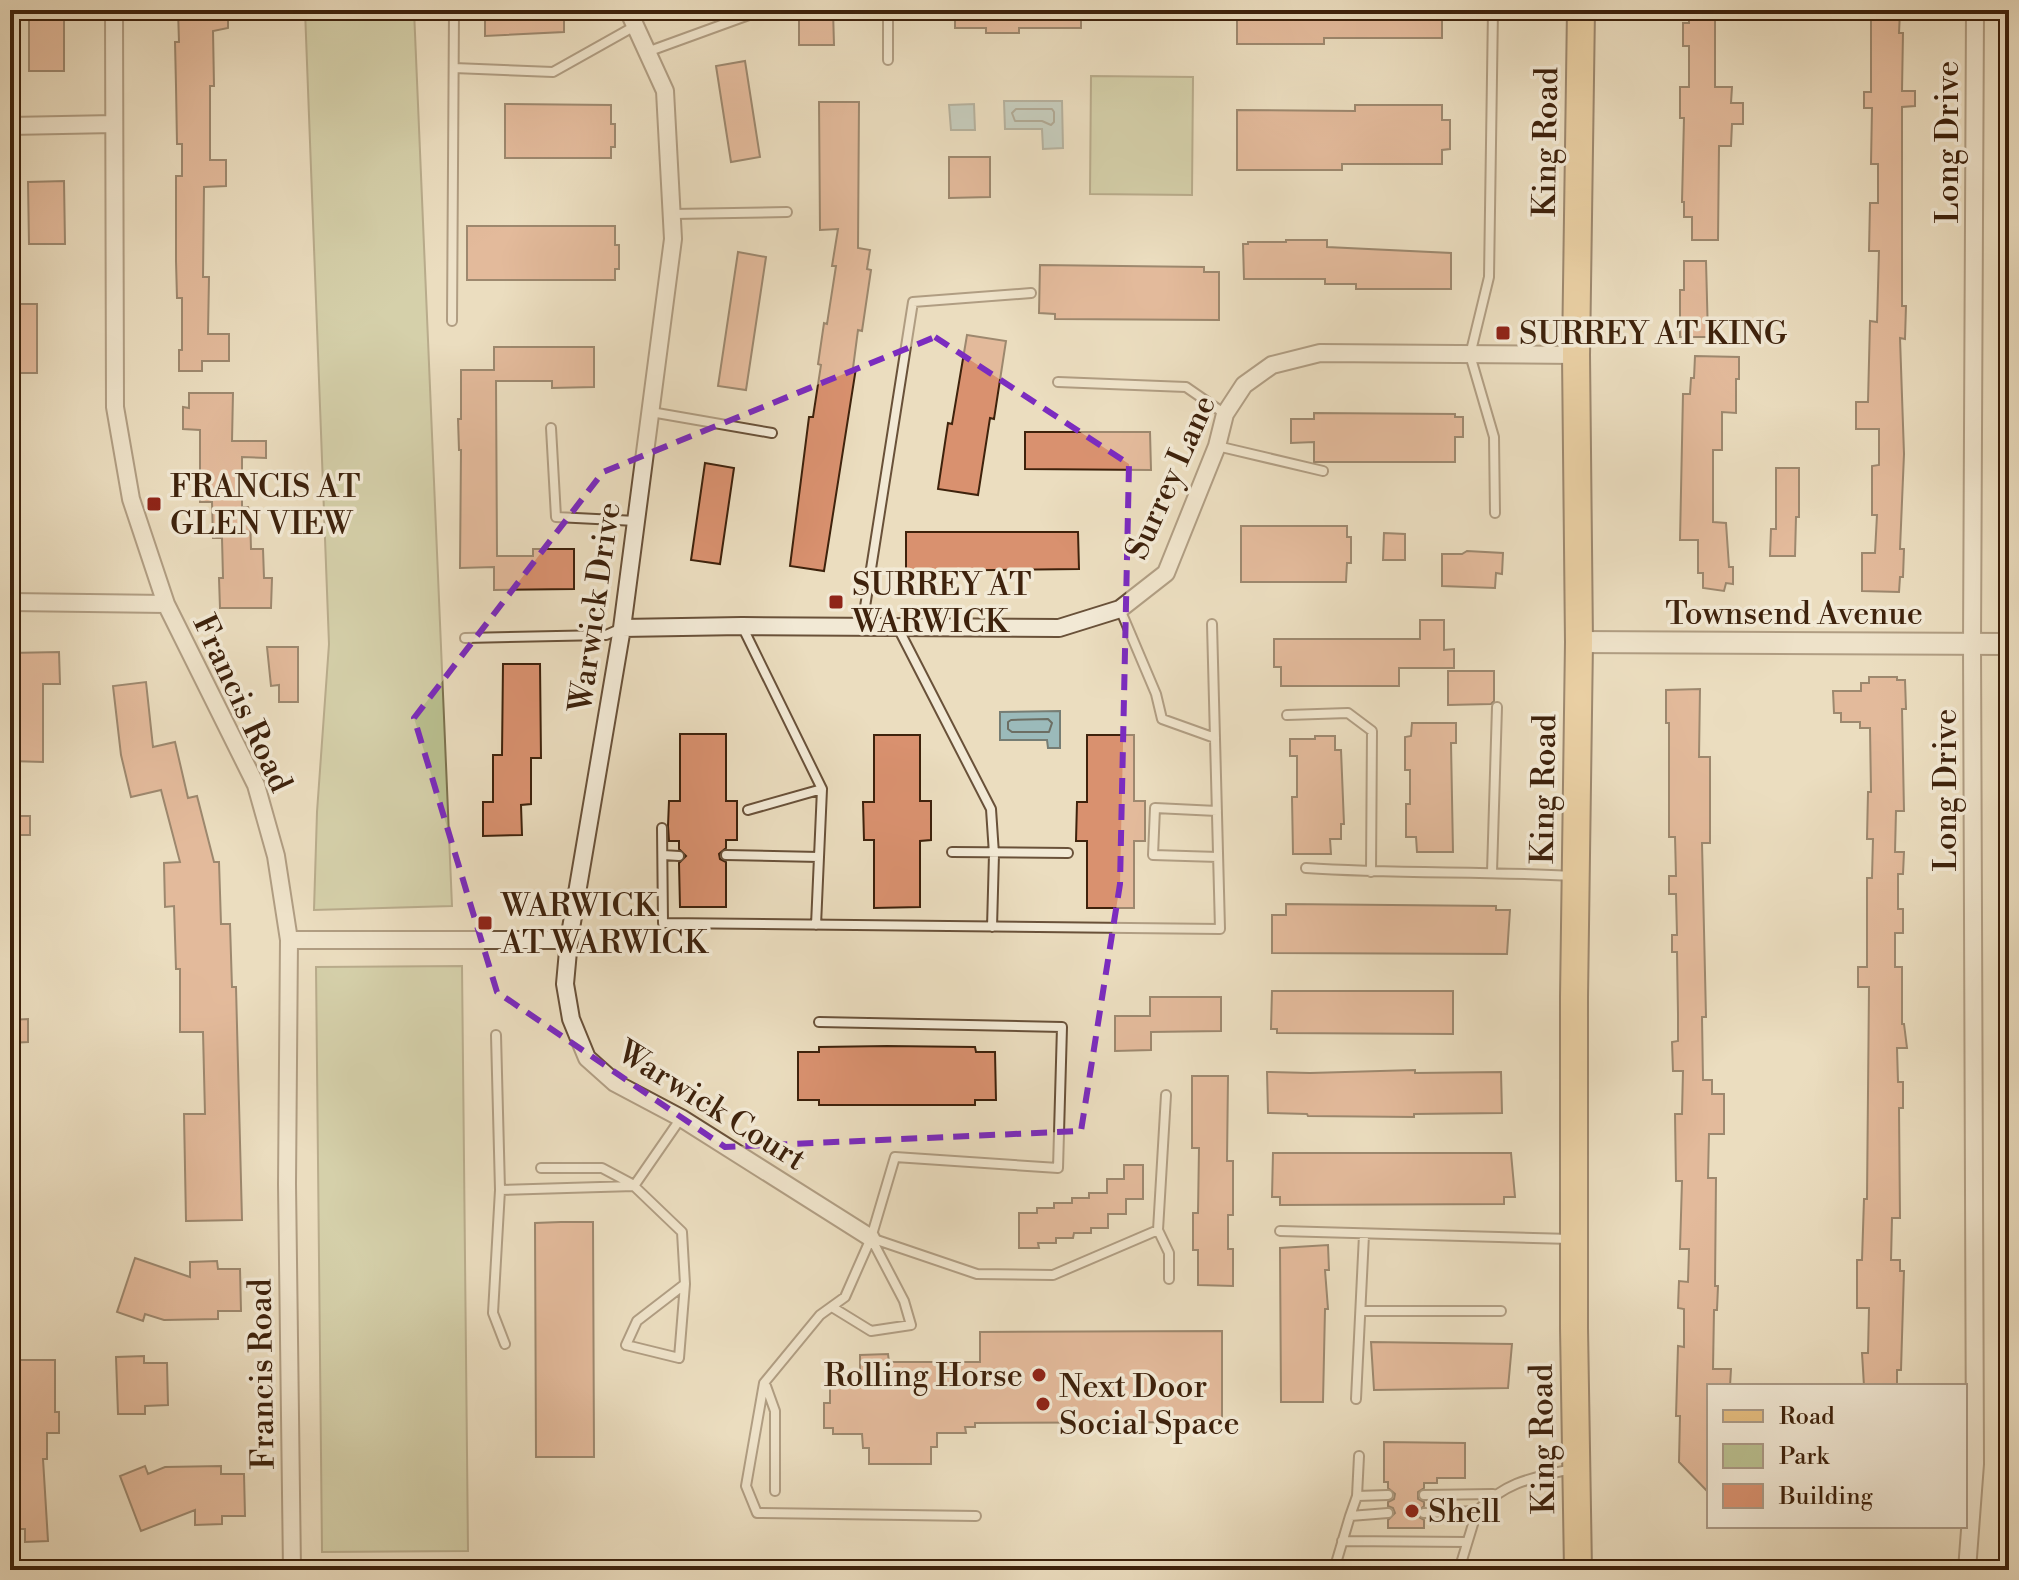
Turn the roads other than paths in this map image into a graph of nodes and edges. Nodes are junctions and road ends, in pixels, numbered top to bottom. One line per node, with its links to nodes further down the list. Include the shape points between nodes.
1 (114, 10): 12 (street, Francis Road)
2 (888, 10): 10 (lane)
3 (1493, 10): 18 (lane, via 1489,277)
4 (1581, 10): 19 (main road, King Road)
5 (1975, 10): 39 (street, Long Drive)
6 (454, 11): 11 (lane)
7 (757, 12): 9 (lane)
8 (632, 18): 9 (street, Warwick Drive); 11 (lane, via 553,72)
9 (647, 52): 15 (street, Warwick Drive, via 665,91)
10 (888, 60)
11 (454, 68): 17 (lane)
12 (114, 124): 13 (street); 30 (street, Francis Road, via 115,407 131,499)
13 (10, 126)
14 (787, 212): 15 (lane)
15 (672, 214): 21 (street, Warwick Drive)
16 (1031, 293): 34 (lane, via 913,302)
17 (452, 321)
18 (1470, 355): 19 (street, Surrey Lane); 22 (street, Surrey Lane, via 1320,353 1272,365 1244,385); 27 (lane, via 1494,437)
19 (1576, 355): 38 (main road, King Road)
20 (1058, 382): 22 (lane, via 1186,387)
21 (650, 411): 24 (lane); 28 (street, Warwick Drive)
22 (1225, 414): 25 (street, Surrey Lane)
23 (551, 428): 28 (lane, via 556,517)
24 (772, 433)
25 (1217, 446): 26 (lane); 31 (street, Surrey Lane, via 1166,573)
26 (1323, 471)
27 (1495, 513)
28 (636, 521): 36 (street, Warwick Drive)
29 (10, 602): 30 (street)
30 (166, 604): 62 (street, Francis Road, via 256,785 276,856)
31 (1120, 609): 35 (street, Surrey Lane, via 1059,628); 43 (lane, via 1162,719)
32 (1212, 624): 43 (lane)
33 (742, 626): 34 (street, Surrey Lane); 36 (street, Surrey Lane); 44 (lane)
34 (862, 627): 35 (street, Surrey Lane)
35 (897, 627): 50 (lane, via 991,809)
36 (622, 628): 37 (lane, via 606,635); 63 (street, Warwick Drive)
37 (465, 638)
38 (1579, 642): 39 (street, Townsend Avenue); 59 (main road, King Road)
39 (1972, 644): 40 (street, Townsend Avenue); 102 (street, Long Drive, via 1975,1464)
40 (2009, 644)
41 (1497, 707): 58 (lane)
42 (1287, 715): 57 (lane, via 1348,713 1372,731)
43 (1215, 738): 46 (lane)
44 (822, 789): 45 (lane); 54 (lane)
45 (748, 810)
46 (1217, 811): 55 (lane); 55 (lane, via 1155,808 1153,855)
47 (662, 828): 51 (lane)
48 (952, 852): 50 (lane)
49 (1068, 853): 50 (lane)
50 (994, 854): 61 (lane)
51 (663, 855): 53 (lane); 60 (lane, via 663,923)
52 (726, 855): 54 (lane)
53 (679, 856)
54 (819, 857): 60 (lane)
55 (1218, 857): 61 (lane, via 1220,929)
56 (1306, 868): 57 (lane)
57 (1371, 872): 58 (lane)
58 (1492, 872): 59 (lane)
59 (1576, 876): 75 (main road, King Road)
60 (816, 925): 61 (lane)
61 (992, 927)
62 (289, 940): 63 (street); 98 (street, Francis Road)
63 (569, 940): 67 (street, Warwick Court, via 565,984 571,1019 587,1058 615,1083)
64 (819, 1022): 74 (lane, via 1062,1027 1058,1168 895,1157)
65 (496, 1035): 70 (lane)
66 (1166, 1095): 71 (lane)
67 (681, 1118): 69 (lane); 74 (street, Warwick Court)
68 (541, 1168): 69 (lane, via 602,1168)
69 (634, 1186): 70 (lane); 77 (lane, via 682,1232)
70 (500, 1190): 81 (lane, via 493,1313)
71 (1158, 1230): 74 (lane, via 1053,1275 977,1274); 76 (lane, via 1169,1253)
72 (1280, 1231): 73 (lane)
73 (1364, 1235): 75 (lane); 79 (lane)
74 (871, 1238): 78 (lane, via 845,1297); 78 (lane, via 911,1325 871,1331)
75 (1574, 1239): 85 (main road, King Road)
76 (1169, 1279)
77 (685, 1284): 77 (lane, via 679,1358 626,1345 637,1321)
78 (832, 1307): 82 (lane)
79 (1362, 1311): 80 (lane); 83 (lane)
80 (1501, 1311)
81 (505, 1344)
82 (764, 1383): 86 (lane, via 775,1411); 94 (lane, via 746,1486 757,1513)
83 (1356, 1399)
84 (1359, 1456): 90 (lane)
85 (1577, 1468): 87 (lane, via 1517,1481); 101 (main road, King Road)
86 (775, 1491)
87 (1494, 1494): 89 (lane); 91 (lane)
88 (1388, 1495): 90 (lane)
89 (1424, 1495)
90 (1357, 1496): 95 (lane)
91 (1477, 1511): 93 (lane); 97 (lane)
92 (1388, 1513): 95 (lane)
93 (1424, 1513)
94 (976, 1516)
95 (1350, 1516): 96 (lane)
96 (1342, 1541): 97 (lane); 99 (lane)
97 (1467, 1542): 100 (lane)
98 (292, 1570)
99 (1334, 1570)
100 (1459, 1570)
101 (1578, 1570)
102 (1967, 1570)

